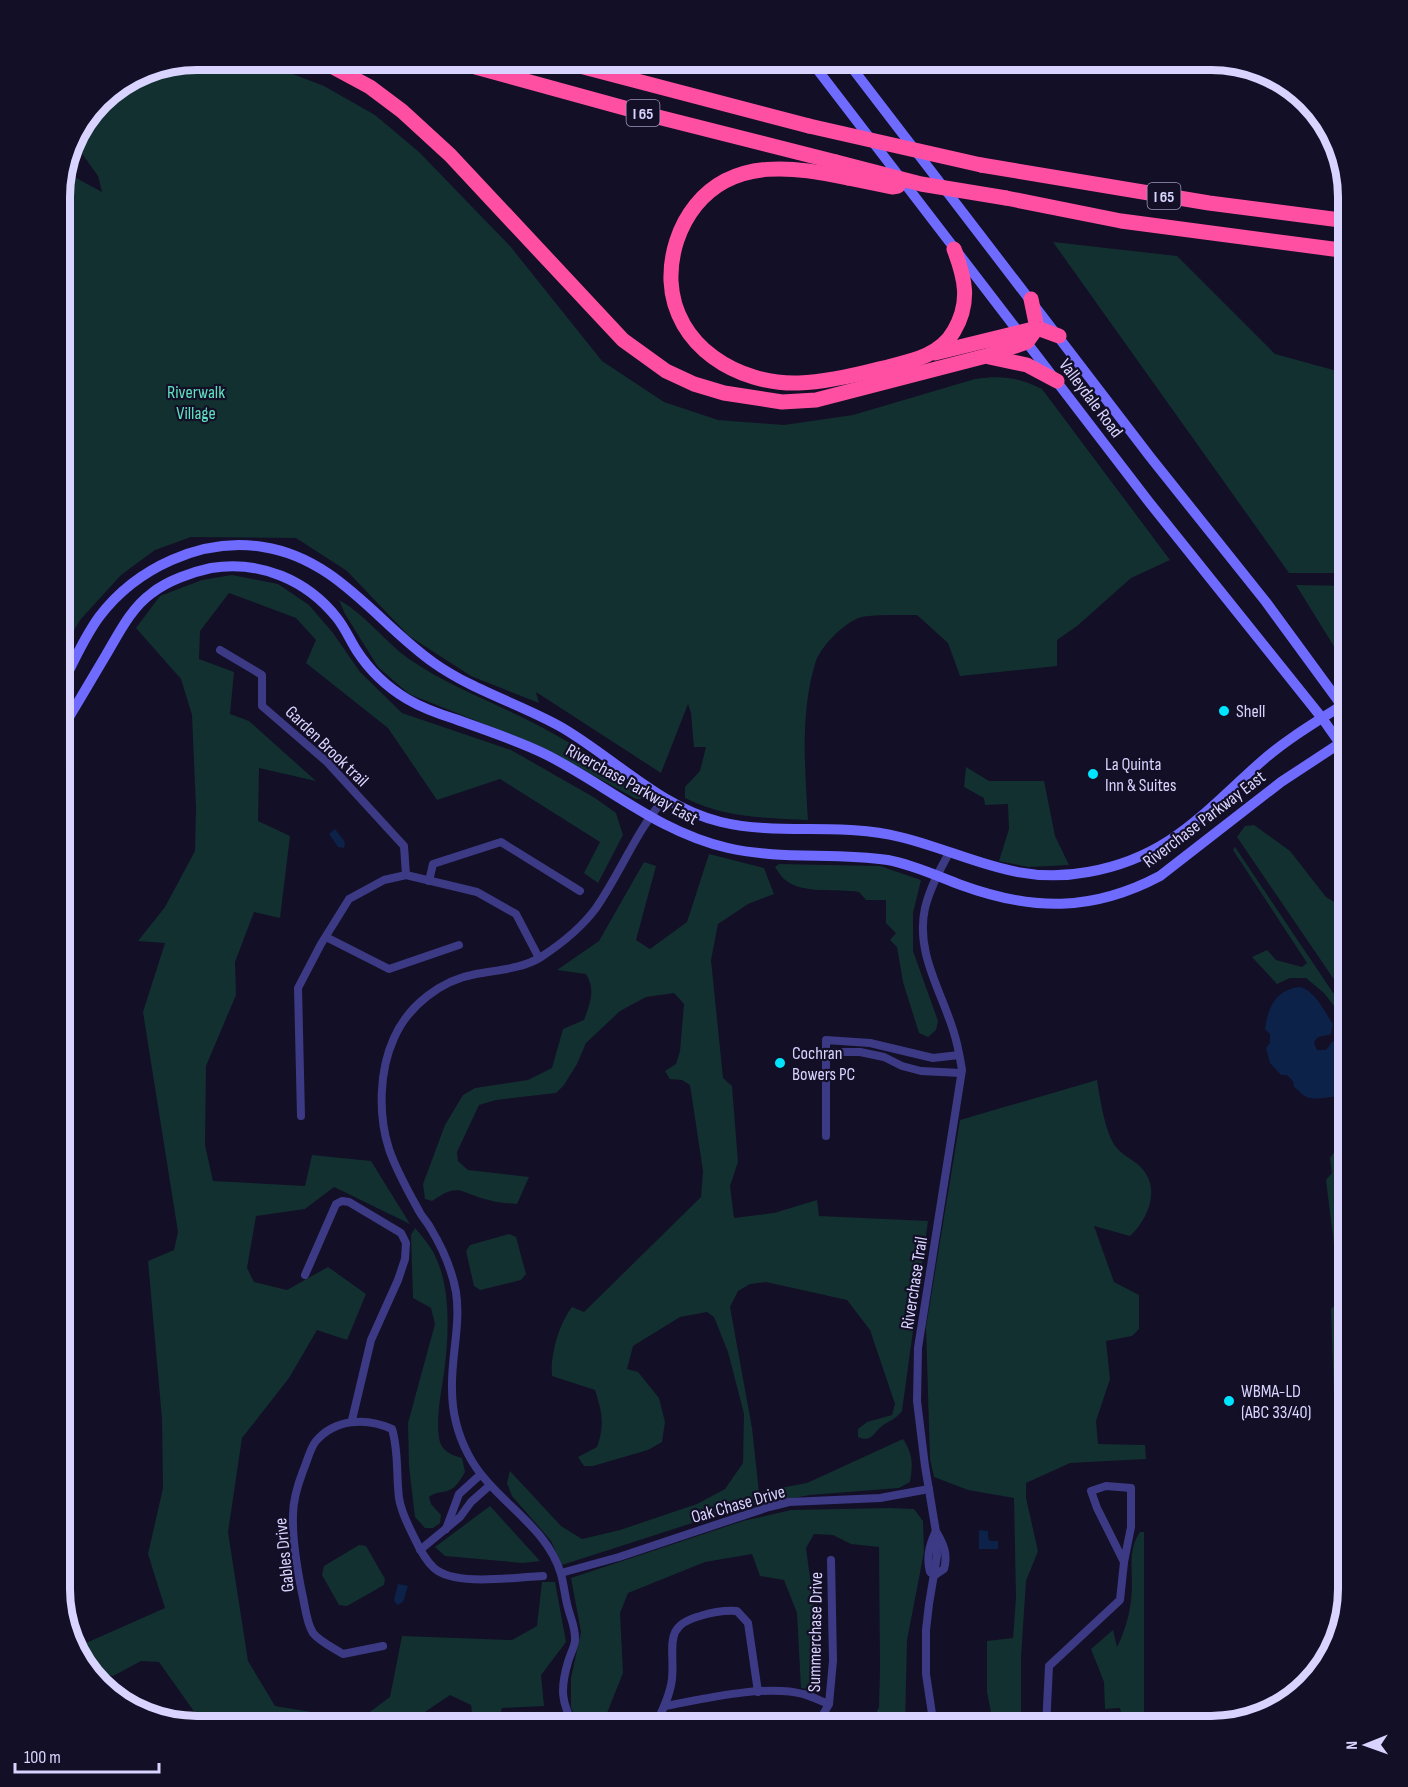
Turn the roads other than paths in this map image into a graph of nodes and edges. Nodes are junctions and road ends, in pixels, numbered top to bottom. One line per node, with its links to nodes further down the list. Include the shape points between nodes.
1 (340, 71): 17 (highway, via 402,111 450,155 623,340 666,371 694,384 724,393 801,402)
2 (490, 71): 8 (highway, I 65)
3 (597, 71): 7 (highway, I 65)
4 (603, 71): 7 (highway)
5 (819, 71): 10 (street, Valleydale Road)
6 (855, 71): 12 (street, Valleydale Road)
7 (608, 74): 9 (highway, I 65, bridge, via 981,165)
8 (839, 170): 11 (highway, I 65, bridge, via 1132,223); 16 (highway, via 752,171 720,185 698,202 683,225 672,258 671,289 685,328 705,353 726,366 753,377 785,383 838,379)
9 (1338, 221)
10 (954, 249): 15 (street, Valleydale Road); 16 (highway, via 965,285 963,308 949,338)
11 (1338, 250)
12 (1031, 299): 13 (highway); 14 (street, Valleydale Road)
13 (1037, 328): 14 (highway); 15 (highway)
14 (1059, 336): 21 (street, Valleydale Road)
15 (1023, 337): 16 (highway); 17 (highway); 18 (street, Valleydale Road)
16 (929, 355)
17 (986, 356): 18 (highway, via 1026,365)
18 (1057, 381): 24 (street, Valleydale Road)
19 (220, 650): 30 (street, Garden Brook trail, via 262,675 262,706 327,762 404,846)
20 (71, 668): 27 (street, Riverchase Parkway East, via 101,614 139,578 168,562 214,547 264,547 320,567 432,662 559,727)
21 (1338, 700)
22 (1338, 712): 24 (street, Riverchase Parkway East)
23 (71, 714): 28 (street, Riverchase Parkway East, via 132,612 153,592 210,568 247,568 283,576 311,592 337,618 382,682 410,701 547,755)
24 (1322, 718): 25 (street, Valleydale Road); 29 (street, Riverchase Parkway East, via 1263,760 1181,833 1128,862 1086,873 1047,875 999,869)
25 (1338, 735)
26 (1338, 745): 31 (street, Riverchase Parkway East, via 1281,782 1169,870 1125,892 1077,903 1038,904 996,897)
27 (665, 798): 28 (street); 29 (street, Riverchase Parkway East, via 696,814 727,823 870,831)
28 (649, 816): 31 (street, Riverchase Parkway East, via 689,837 739,850 887,860); 36 (street, via 594,910)
29 (949, 853): 31 (street, Riverchase Trail)
30 (406, 875): 32 (street); 34 (street, via 384,880 349,899)
31 (937, 875): 38 (street, Riverchase Trail, via 925,909 924,945)
32 (429, 881): 33 (street, via 433,864 501,842); 36 (street, via 477,892 516,914)
33 (580, 891)
34 (326, 937): 35 (street, via 390,969); 40 (street, via 298,988)
35 (459, 945)
36 (539, 958): 44 (street, via 520,966 466,976 425,997 394,1037 383,1072 382,1103 388,1147 441,1247 454,1283 458,1315 452,1384 455,1412 464,1445)
37 (826, 1052): 38 (street, via 826,1040 870,1043 933,1058); 39 (street, via 860,1052 921,1071); 41 (street)
38 (959, 1055): 39 (street, Riverchase Trail)
39 (961, 1073): 46 (street, Riverchase Trail, via 918,1348 917,1401)
40 (302, 1116)
41 (826, 1136)
42 (305, 1275): 43 (street, via 336,1204 342,1201 401,1233 406,1243 398,1280 373,1335)
43 (352, 1420): 49 (street, via 392,1429 400,1499); 56 (street, Gables Drive, via 315,1442 298,1485 292,1514 296,1564 308,1622 319,1639 344,1654)
44 (480, 1475): 45 (street); 47 (street, via 459,1494)
45 (489, 1486): 47 (street); 53 (street, via 534,1529)
46 (929, 1489): 48 (street, Riverchase Trail); 53 (street, Oak Chase Drive, via 880,1498 789,1502)
47 (446, 1530): 49 (street)
48 (936, 1532): 50 (street, via 929,1545); 50 (street, Riverchase Trail, via 945,1546)
49 (420, 1550): 55 (street, via 434,1568 461,1579)
50 (937, 1556): 54 (street, Riverchase Trail, via 930,1572); 54 (street, via 944,1569)
51 (831, 1560): 58 (street, Summerchase Drive, via 833,1661)
52 (1124, 1562): 52 (street, via 1097,1508 1091,1491 1106,1486 1131,1488 1131,1527); 64 (street, via 1120,1600 1049,1666)
53 (561, 1573): 60 (street, via 575,1641 562,1694)
54 (935, 1575): 63 (street, via 928,1604 926,1674)
55 (543, 1576)
56 (383, 1646)
57 (758, 1692): 58 (street, Summerchase Drive, via 780,1690); 59 (street, Summerchase Drive); 59 (street, via 748,1623 737,1611 723,1610 678,1625)
58 (829, 1704): 62 (street, Summerchase Drive)
59 (665, 1706): 61 (street)
60 (569, 1716)
61 (660, 1716)
62 (822, 1716)
63 (932, 1716)
64 (1047, 1716)

